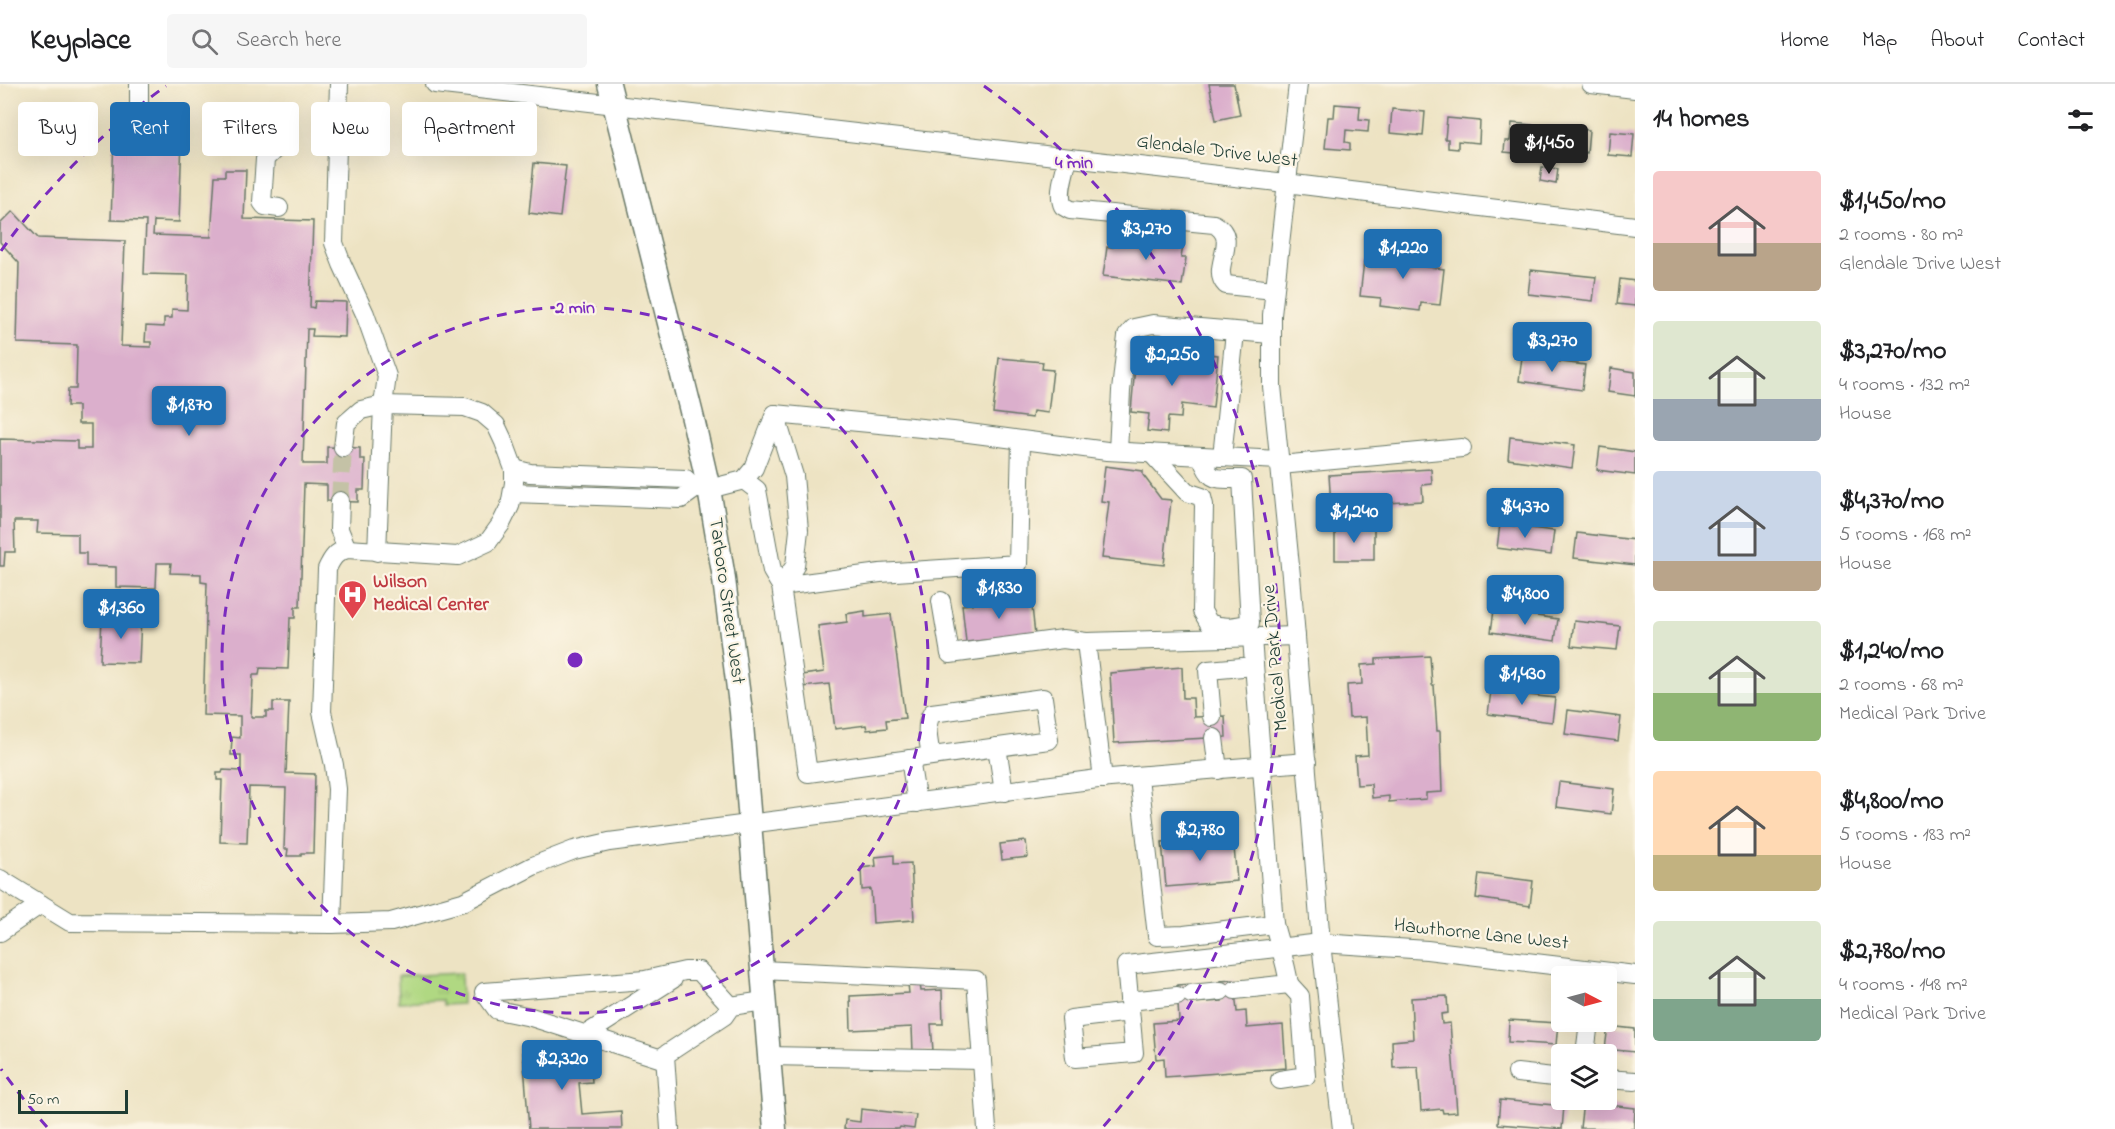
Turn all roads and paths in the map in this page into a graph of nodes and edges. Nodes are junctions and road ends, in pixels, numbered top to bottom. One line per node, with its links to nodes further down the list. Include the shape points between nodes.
1 (139, 84): 9 (street)
2 (339, 84): 18 (street, via 329,125 334,243 387,376)
3 (435, 84): 6 (street, Glendale Drive West)
4 (1298, 84): 12 (street, Medical Park Drive)
5 (1591, 84): 7 (street)
6 (500, 88): 8 (street, Glendale Drive West)
7 (1635, 89)
8 (613, 95): 11 (street, Glendale Drive West); 30 (main road, Tarboro Street West)
9 (139, 102)
10 (268, 156): 13 (street, via 262,202)
11 (1068, 158): 12 (street, Glendale Drive West); 15 (street, via 1061,201 1070,210 1214,224 1227,236 1222,282)
12 (1286, 183): 14 (street, Glendale Drive West); 15 (street, Medical Park Drive)
13 (279, 208)
14 (1635, 226)
15 (1274, 290): 17 (street, Medical Park Drive)
16 (1235, 332): 17 (street); 23 (street, via 1153,324 1134,327 1127,336); 26 (street)
17 (1271, 334): 27 (street, Medical Park Drive)
18 (383, 405): 21 (street, via 361,410 346,423); 28 (street, via 465,407 482,413 496,425); 34 (street)
19 (775, 414): 20 (street); 29 (street, via 754,468); 35 (street, via 794,476 799,530 795,566)
20 (1021, 441): 23 (street); 35 (street, via 1018,564 880,573)
21 (343, 448)
22 (1462, 448): 27 (street)
23 (1118, 451): 24 (street)
24 (1151, 453): 25 (street); 25 (street, via 1187,492 1202,498 1202,611 1209,623 1221,628 1237,627 1250,623 1242,479 1214,478 1207,474)
25 (1201, 456): 26 (street)
26 (1222, 458): 27 (street)
27 (1280, 462): 37 (street, Medical Park Drive)
28 (513, 469): 30 (street, via 686,479); 31 (street)
29 (744, 480): 30 (street); 35 (street, via 757,490 772,571)
30 (702, 489): 31 (street, via 681,499); 55 (main road, Tarboro Street West, via 734,647)
31 (513, 493): 34 (street, via 501,524 488,542 458,556)
32 (339, 501): 33 (street, via 339,529)
33 (348, 549): 34 (street); 58 (street, via 338,551 327,569 324,626 322,712 337,789)
34 (377, 552)
35 (781, 585): 47 (street, via 808,773)
36 (941, 602): 40 (street, via 950,654 1063,639)
37 (1296, 636): 38 (street); 48 (street, Medical Park Drive)
38 (1252, 638): 39 (street); 41 (street)
39 (1206, 639): 40 (street); 42 (street)
40 (1086, 642): 52 (street)
41 (1254, 666): 42 (street); 49 (street)
42 (1208, 670): 43 (street)
43 (1212, 717)
44 (1214, 738): 50 (street)
45 (997, 747): 46 (street); 46 (street, via 1049,740 1043,698 933,713 927,727); 53 (street)
46 (931, 756): 47 (street)
47 (910, 759): 54 (street)
48 (1307, 762): 49 (street); 63 (street, Medical Park Drive)
49 (1262, 765): 50 (street); 59 (street)
50 (1218, 770): 51 (street)
51 (1139, 777): 52 (street); 62 (street, via 1157,936)
52 (1103, 778): 53 (street)
53 (1004, 792): 54 (street)
54 (917, 803): 55 (street)
55 (751, 825): 58 (street, via 586,847 533,866 463,902 425,914 391,922); 68 (main road, Tarboro Street West)
56 (0, 879): 57 (street)
57 (41, 904): 58 (street, via 70,922); 61 (street)
58 (332, 924)
59 (1274, 924): 60 (street); 64 (street)
60 (1230, 928): 62 (street); 65 (street)
61 (0, 932)
62 (1184, 934): 66 (street)
63 (1321, 943): 64 (street, Hawthorne Lane West); 67 (street, Hawthorne Lane West, via 1427,951); 87 (street, Medical Park Drive)
64 (1280, 949): 65 (street, Hawthorne Lane West); 72 (street)
65 (1233, 954): 66 (street, Hawthorne Lane West)
66 (1185, 959): 72 (street, Hawthorne Lane West, via 1126,965 1130,1006 1184,995)
67 (1551, 967)
68 (761, 970): 73 (main road, Tarboro Street West); 78 (street, via 976,980)
69 (685, 971): 74 (street, via 699,971); 75 (street); 75 (street, via 645,980 484,992 497,1010)
70 (1617, 974): 71 (street, Hawthorne Lane West)
71 (1635, 975)
72 (1289, 984): 81 (street, via 1300,996 1306,1076)
73 (764, 1001): 74 (street); 76 (main road, Tarboro Street West)
74 (731, 1006): 77 (street, via 724,1016 665,1055)
75 (585, 1035): 77 (street)
76 (768, 1056): 78 (street); 85 (main road, Tarboro Street West)
77 (665, 1060): 84 (street)
78 (982, 1060): 86 (street)
79 (1517, 1073): 80 (street)
80 (1551, 1077)
81 (1280, 1080)
82 (1617, 1080): 83 (street)
83 (1635, 1081)
84 (670, 1129)
85 (775, 1129)
86 (987, 1129)
87 (1342, 1129)

